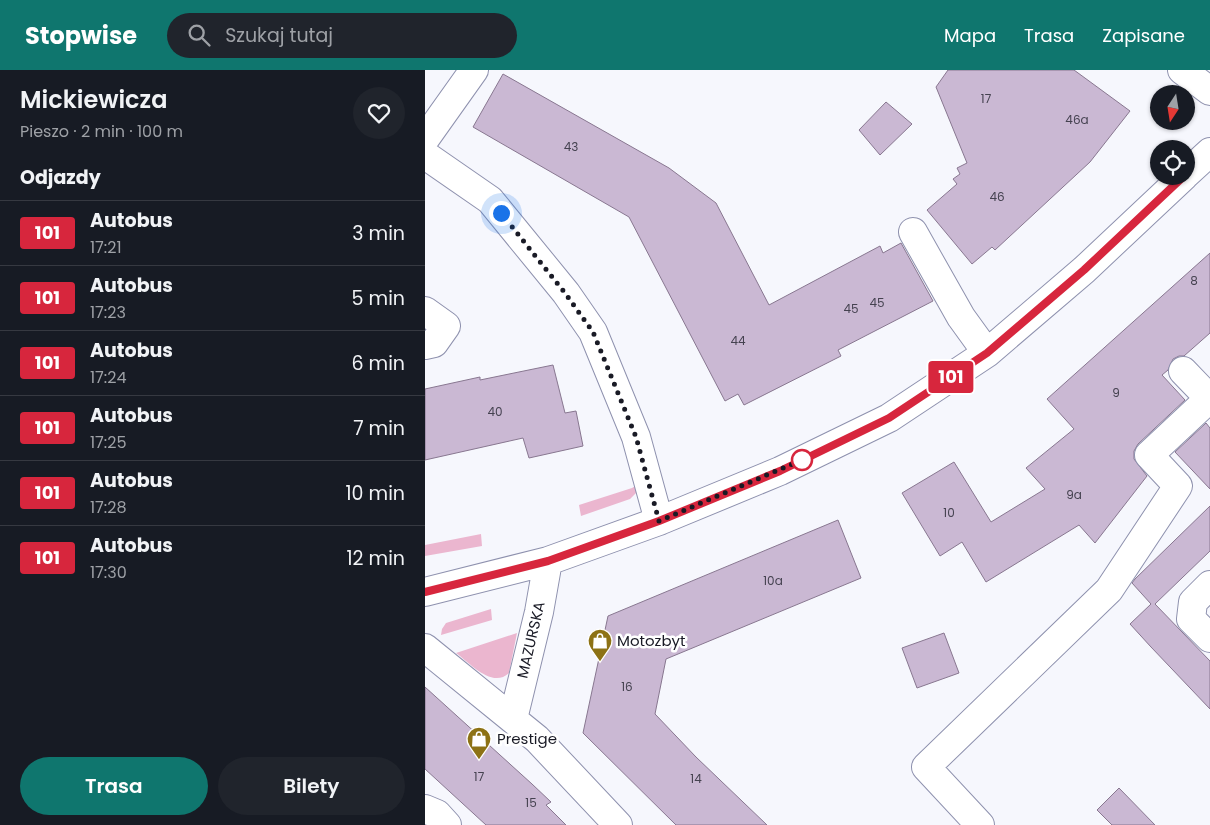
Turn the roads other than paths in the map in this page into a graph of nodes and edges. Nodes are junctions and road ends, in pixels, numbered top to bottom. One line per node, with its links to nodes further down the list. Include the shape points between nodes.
1 (474, 70): 4 (street)
2 (1182, 70): 3 (street)
3 (1210, 91)
4 (425, 139)
5 (1210, 152): 7 (street)
6 (425, 155): 15 (street, via 490,200 593,332 636,437)
7 (1195, 166)
8 (1174, 185): 12 (street, via 1084,270)
9 (913, 232): 12 (street, via 961,317)
10 (425, 311): 11 (street, via 446,326 434,344)
11 (425, 346)
12 (987, 353): 15 (street, via 889,418 780,471)
13 (1183, 371): 14 (street)
14 (1210, 398): 25 (street, via 1149,456 1178,486 1109,590 926,768)
15 (659, 521): 16 (street)
16 (548, 561): 18 (street); 21 (street, MAZURSKA)
17 (1210, 585): 19 (street, via 1193,602 1191,619)
18 (425, 592)
19 (1210, 638)
20 (425, 648): 21 (street)
21 (513, 719): 24 (street, via 537,739)
22 (425, 809): 23 (street, via 437,814)
23 (447, 825)
24 (618, 825)
25 (979, 825)

